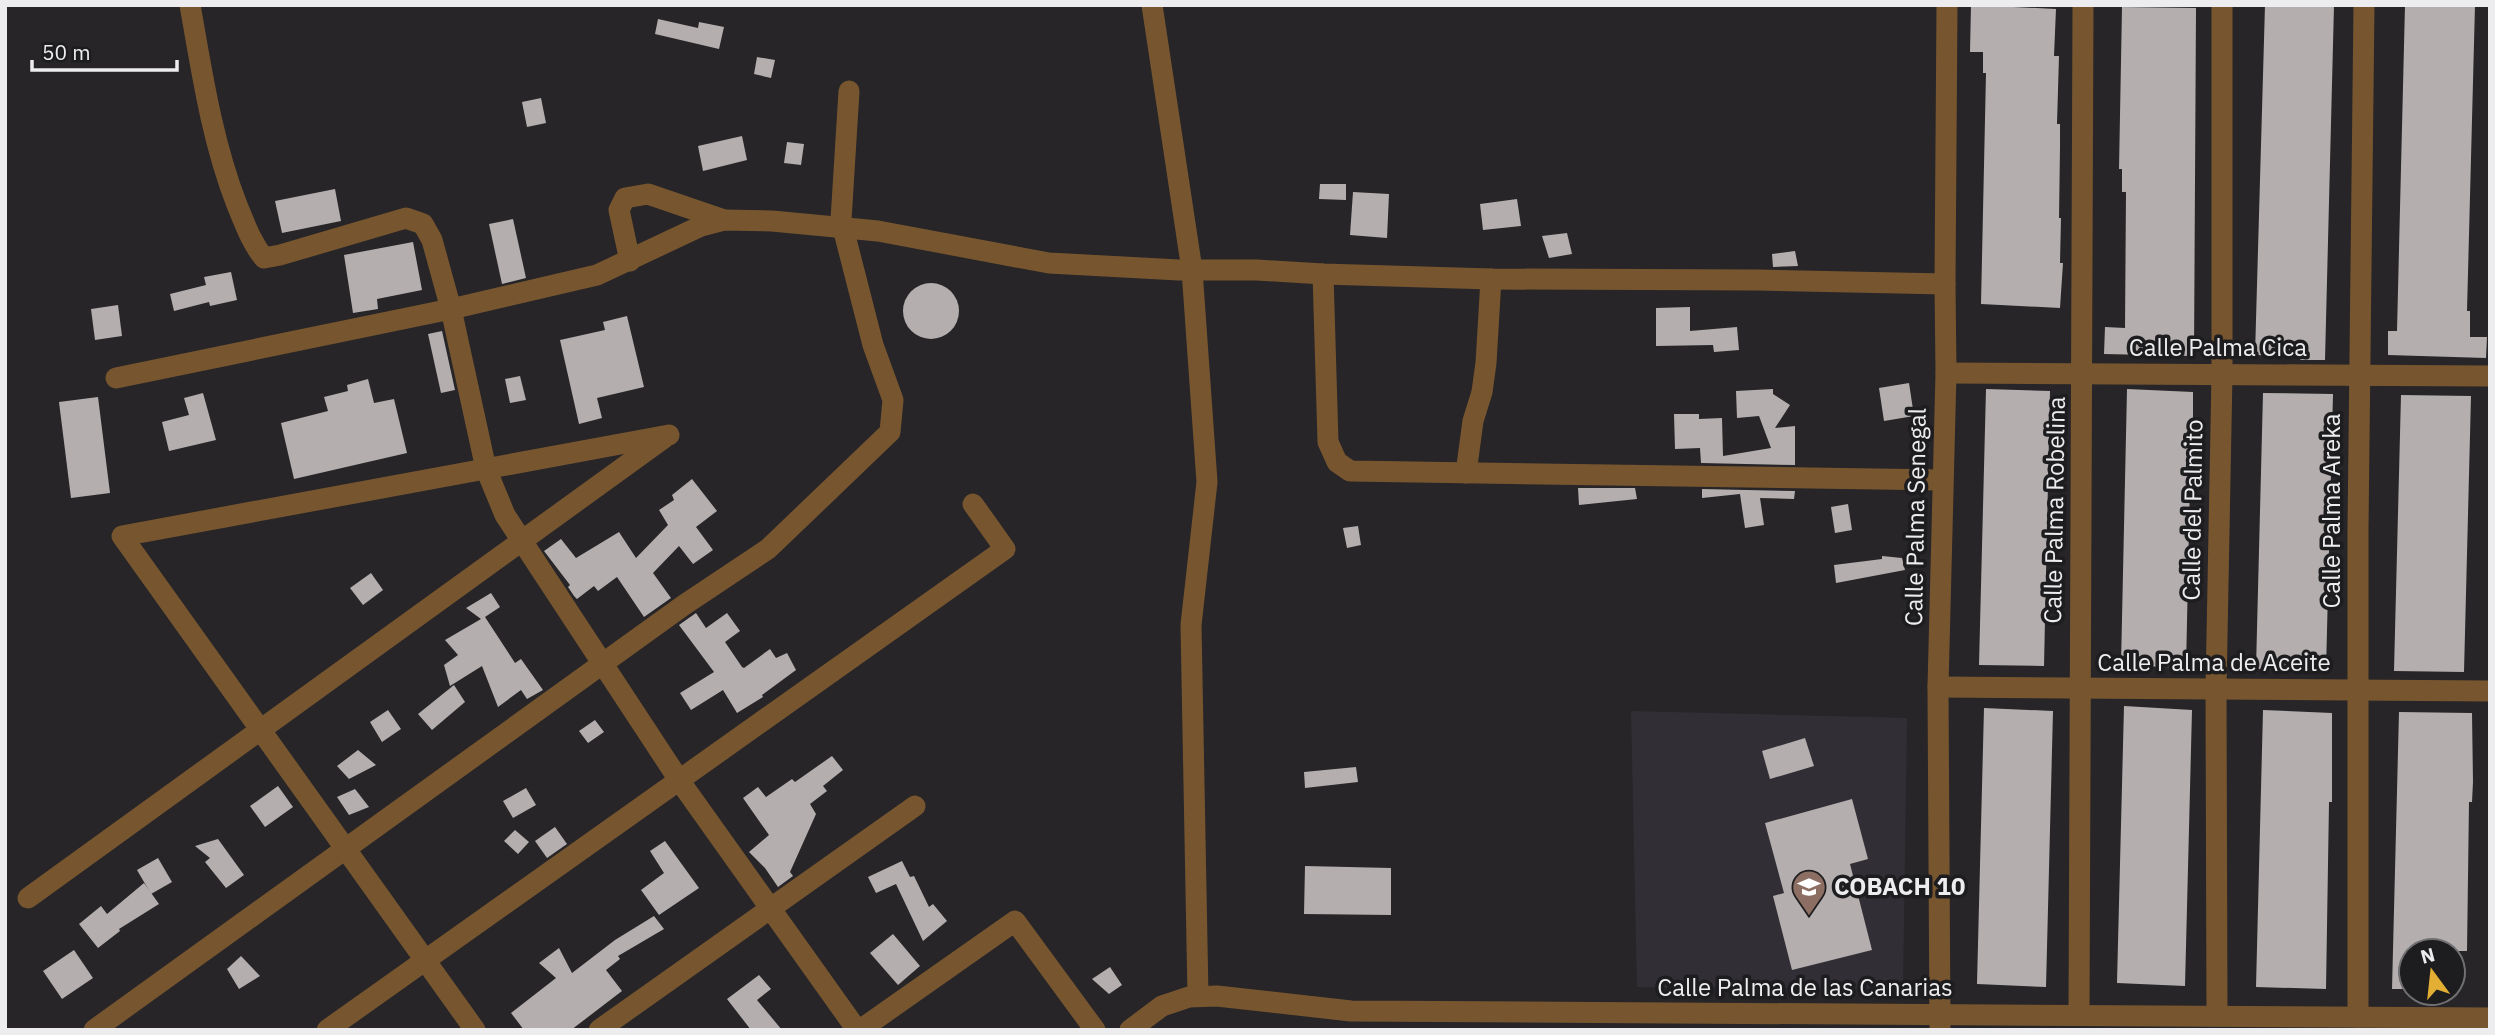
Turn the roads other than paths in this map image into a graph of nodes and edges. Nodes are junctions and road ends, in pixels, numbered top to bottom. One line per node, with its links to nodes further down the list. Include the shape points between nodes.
1 (190, 5): 15 (street, via 224,171 253,245 264,258 406,218 423,225 432,240)
2 (1152, 5): 11 (street)
3 (1947, 5): 14 (street, Calle Palma Senegal)
4 (2083, 5): 17 (street, Calle Palma Robelina)
5 (2222, 5): 18 (street, Calle del Palmito)
6 (2364, 5): 19 (street, Calle Palma Areka)
7 (849, 91): 9 (street)
8 (724, 220): 9 (street); 10 (street, via 701,226); 10 (street, via 648,194 625,198 619,210)
9 (843, 228): 11 (street, via 1049,263); 27 (street, via 873,345 893,400 890,432 768,550)
10 (630, 261): 15 (street, via 597,275)
11 (1192, 270): 12 (street); 40 (street, via 1207,482 1191,625)
12 (1323, 274): 13 (street); 23 (street, via 1328,442 1337,462 1350,471)
13 (1491, 279): 14 (street); 23 (street, via 1485,373 1472,421)
14 (1945, 284): 16 (street, Calle Palma Senegal)
15 (451, 309): 21 (street); 22 (street)
16 (1946, 373): 17 (street, Calle Palma Cica); 24 (street, Calle Palma Senegal)
17 (2083, 373): 18 (street, Calle Palma Cica); 29 (street, Calle Palma Robelina)
18 (2222, 374): 19 (street, Calle Palma Cica); 30 (street, Calle del Palmito)
19 (2359, 375): 20 (street, Calle Palma Cica); 31 (street, Calle Palma Areka)
20 (2490, 376)
21 (116, 377)
22 (486, 469): 26 (street); 26 (street, via 669,435); 33 (street, via 122,536)
23 (1466, 473): 24 (street)
24 (1942, 480): 28 (street, Calle Palma Senegal)
25 (973, 504): 34 (street, via 1005,549)
26 (521, 542): 27 (street); 33 (street)
27 (602, 663): 34 (street); 36 (street)
28 (1938, 687): 29 (street, Calle Palma de Aceite); 49 (street, Calle Palma Senegal)
29 (2079, 688): 30 (street, Calle Palma de Aceite); 44 (street, Calle Palma Robelina)
30 (2216, 689): 31 (street, Calle Palma de Aceite); 41 (street, Calle del Palmito)
31 (2357, 690): 32 (street, Calle Palma de Aceite); 42 (street, Calle Palma Areka)
32 (2490, 691)
33 (261, 730): 36 (street); 37 (street)
34 (679, 780): 38 (street); 39 (street)
35 (915, 806): 38 (street)
36 (345, 849): 39 (street); 53 (street)
37 (28, 898)
38 (771, 908): 56 (street); 57 (street)
39 (425, 960): 54 (street); 55 (street)
40 (1198, 996): 45 (street, Calle Palma de las Canarias); 52 (street, Calle Palma de las Canarias, via 1162,1006)
41 (2217, 1016): 44 (street, Calle Palma de las Canarias); 50 (street, Calle Palma de las Canarias)
42 (2358, 1017): 50 (street, Calle Palma de las Canarias); 51 (street, Calle Palma de las Canarias)
43 (2490, 1018): 51 (street, Calle Palma de las Canarias)
44 (2089, 1020): 49 (street, Calle Palma de las Canarias)
45 (1351, 1021): 46 (street, Calle Palma de las Canarias)
46 (1489, 1021): 47 (street, Calle Palma de las Canarias)
47 (1625, 1021): 48 (street, Calle Palma de las Canarias)
48 (1780, 1022): 49 (street, Calle Palma de las Canarias)
49 (1940, 1022)
50 (2259, 1023)
51 (2411, 1023)
52 (1139, 1027)
53 (94, 1030)
54 (327, 1030)
55 (475, 1030)
56 (599, 1030)
57 (858, 1030): 58 (street, via 1015,921)
58 (1095, 1030)

